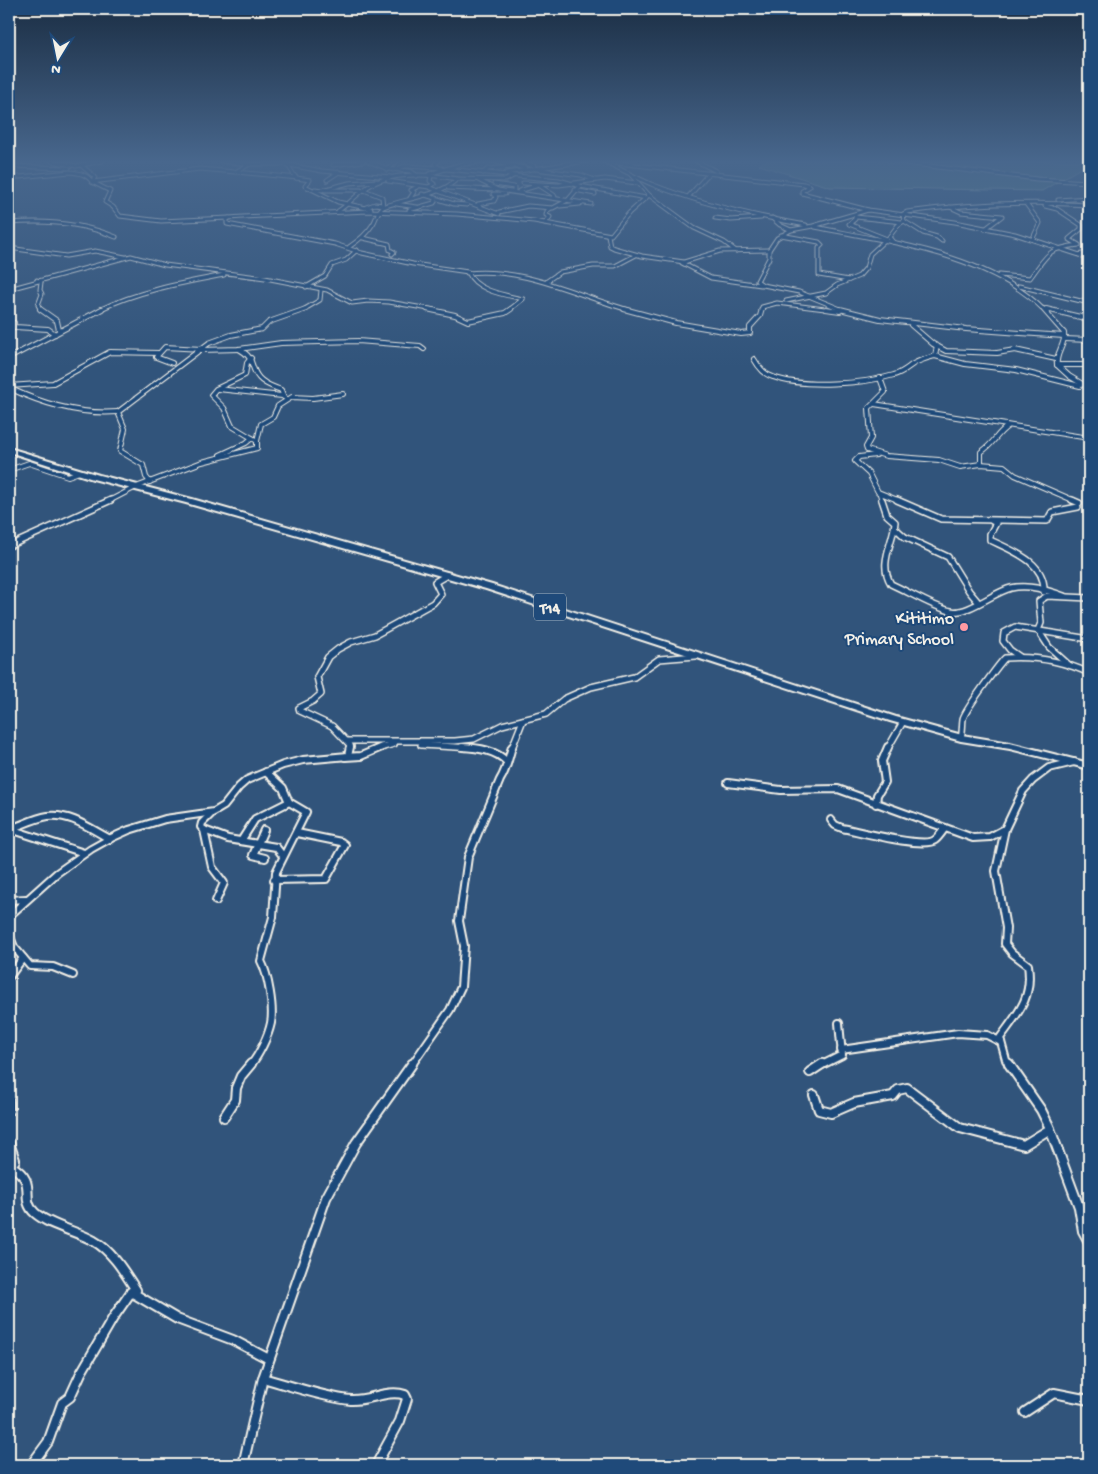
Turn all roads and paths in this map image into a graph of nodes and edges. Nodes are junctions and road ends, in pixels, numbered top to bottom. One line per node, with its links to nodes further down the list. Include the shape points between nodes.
1 (96, 230): 17 (street)
2 (252, 230): 24 (street)
3 (368, 230): 18 (street)
4 (581, 230): 15 (street)
5 (616, 230): 15 (street)
6 (698, 230): 28 (street)
7 (791, 230): 16 (street)
8 (832, 230): 20 (street)
9 (864, 230): 22 (street)
10 (896, 230): 22 (street, via 889,237)
11 (917, 230): 21 (street)
12 (994, 230): 19 (street)
13 (1037, 230): 19 (street)
14 (1078, 230): 25 (street, via 1069,239 1079,245)
15 (608, 235): 31 (street, via 612,247)
16 (781, 235): 27 (street); 40 (street, via 819,242 822,246 819,248 819,275)
17 (116, 237)
18 (363, 238): 24 (street); 30 (street, via 389,244)
19 (1033, 238): 25 (street)
20 (884, 240): 22 (street); 40 (street, via 870,254 861,274)
21 (942, 240)
22 (893, 242): 38 (street)
23 (9, 248): 33 (street, via 66,256 95,251)
24 (349, 248): 26 (street)
25 (1056, 248): 32 (street); 38 (street, via 1048,252 1030,278)
26 (357, 250): 36 (street); 44 (street)
27 (769, 250): 28 (street); 42 (street, via 769,258 758,281)
28 (736, 251): 35 (street, via 720,251 690,262)
29 (1089, 252): 32 (street)
30 (392, 254)
31 (638, 255): 35 (street); 41 (street, via 615,266 560,272)
32 (1079, 255): 34 (street)
33 (125, 257): 37 (street); 39 (street)
34 (1089, 258)
35 (678, 262): 42 (street, via 711,278)
36 (467, 273): 41 (street, via 513,275); 46 (street, via 479,285 523,299 506,312 470,321 448,313 389,302 352,303 333,292)
37 (226, 274): 44 (street); 57 (street, via 118,301)
38 (996, 275): 43 (street)
39 (37, 280): 45 (street); 57 (street, via 41,282 42,294 38,305 57,321)
40 (849, 280): 47 (street, via 826,293)
41 (546, 281): 48 (street, via 622,308 677,323 741,334 750,333 750,327 760,316 763,305)
42 (763, 286): 47 (street)
43 (1016, 286): 49 (street); 50 (street)
44 (306, 287): 46 (street)
45 (9, 289)
46 (321, 290): 61 (street, via 319,301 311,307 270,321 262,329 228,336)
47 (810, 296): 48 (street); 51 (street)
48 (783, 302): 51 (street)
49 (1089, 303)
50 (1046, 310): 52 (street); 58 (street, via 1064,333)
51 (848, 312): 54 (street)
52 (1089, 319)
53 (9, 322): 57 (street, via 15,327)
54 (909, 324): 55 (street); 56 (street)
55 (931, 326): 56 (street); 58 (street)
56 (918, 330): 60 (street)
57 (57, 332): 66 (street)
58 (1064, 338): 59 (street); 69 (street)
59 (1089, 340)
60 (937, 346): 65 (street); 69 (street, via 955,352 1014,350)
61 (200, 349): 62 (street); 64 (street, via 168,347); 80 (street)
62 (238, 349): 63 (street, via 277,344 373,341); 67 (street)
63 (424, 349)
64 (158, 353): 70 (street, via 157,357); 74 (street, via 110,352 53,383)
65 (935, 356): 73 (street, via 913,364 904,372); 75 (street, via 965,364 1016,370)
66 (9, 358)
67 (251, 358): 76 (street, via 245,375); 78 (street, via 258,377 267,385 281,390)
68 (754, 359): 73 (street, via 769,376 789,381 849,384)
69 (1056, 359): 71 (street)
70 (172, 363)
71 (1057, 365): 72 (street); 75 (street)
72 (1089, 365)
73 (880, 378): 79 (street, via 885,393)
74 (9, 387): 80 (street, via 23,395 69,409)
75 (1089, 388)
76 (216, 389): 78 (street); 82 (street, via 211,395 224,408 232,426)
77 (343, 394): 78 (street)
78 (286, 398): 84 (street, via 276,407 273,416 261,424)
79 (874, 404): 81 (street); 86 (street, via 869,408 871,438 866,447)
80 (118, 412): 91 (street, via 125,429 120,451 143,465)
81 (1008, 426): 83 (street); 88 (street, via 998,433 993,444 981,452)
82 (252, 438): 84 (street); 87 (street)
83 (1089, 438)
84 (257, 441): 87 (street, via 258,447 254,450)
85 (9, 450): 90 (highway, T14)
86 (878, 454): 88 (street, via 939,460 960,467); 93 (street, via 855,461 869,474)
87 (216, 458): 91 (street)
88 (981, 464): 94 (street, via 1007,466 1015,475 1078,505 1052,512 1047,520)
89 (9, 470): 90 (street, via 29,464 68,476)
90 (79, 472): 92 (highway, T14)
91 (150, 482): 92 (street)
92 (136, 488): 96 (street); 97 (highway, T14)
93 (880, 494): 94 (street, via 942,519); 95 (street, via 886,515 894,520)
94 (992, 521): 98 (street, via 996,524 990,540 1008,547 1037,566 1046,579)
95 (895, 528): 102 (street, via 905,537 948,557); 102 (street, via 886,562 886,578 891,584 952,612)
96 (9, 546)
97 (447, 575): 106 (highway, T14); 114 (street, via 435,582 441,594 433,603 375,635 344,645 331,653 322,667 317,677 321,694 299,709 332,726)
98 (1045, 589): 99 (street); 100 (street); 102 (street, via 1014,587)
99 (1064, 596): 100 (street); 101 (street)
100 (1043, 597): 103 (street, via 1039,602 1041,623)
101 (1089, 598)
102 (979, 603)
103 (1038, 630): 104 (street); 105 (street, via 1011,628 1004,633); 109 (street, via 1049,647)
104 (1089, 639)
105 (1006, 646): 107 (street); 108 (street)
106 (696, 656): 111 (street, via 659,659 634,677 591,687 564,699 546,714); 112 (highway, T14)
107 (1020, 657): 108 (street); 109 (street)
108 (1005, 658): 113 (street, via 963,718)
109 (1069, 665): 110 (street)
110 (1089, 673)
111 (523, 720): 114 (street, via 466,740); 116 (street)
112 (904, 722): 113 (highway, T14); 122 (street, via 882,761 885,782)
113 (961, 738): 117 (highway, T14)
114 (346, 741): 115 (street, via 350,751)
115 (345, 757): 116 (street, via 362,757 387,744 400,744 467,747 496,754); 119 (street, via 302,759)
116 (507, 762): 161 (street, via 507,769 467,858 459,922 464,946 463,973 457,997 356,1143 326,1198)
117 (1074, 762): 118 (highway, T14); 127 (street, via 1049,768 1033,780 1023,791)
118 (1089, 766)
119 (266, 772): 121 (street, via 283,788); 123 (street, via 244,783 228,803)
120 (728, 782): 122 (street, via 781,790 838,789)
121 (289, 802): 130 (street, via 306,812); 132 (street, via 255,820)
122 (876, 804): 126 (street)
123 (211, 814): 128 (street, via 201,824); 131 (street, via 178,816)
124 (831, 820): 126 (street, via 842,828 918,843 934,841)
125 (9, 828): 131 (street, via 57,815); 136 (street)
126 (945, 828): 127 (street, via 980,838 999,834)
127 (1005, 829): 149 (street, via 996,871 1006,928 1005,944 1028,965 1030,978 1024,1005 1001,1035)
128 (204, 830): 132 (street); 142 (street, via 212,867 224,883)
129 (264, 830): 133 (street)
130 (297, 834): 135 (street); 139 (street, via 345,845 326,879)
131 (110, 839): 136 (street)
132 (241, 841): 133 (street)
133 (257, 843): 134 (street); 138 (street, via 253,856)
134 (276, 846): 135 (street); 137 (street)
135 (288, 848): 137 (street)
136 (84, 853): 140 (street, via 56,872)
137 (283, 856): 139 (street)
138 (265, 858)
139 (274, 880): 155 (street, via 273,917 261,961 267,980 271,1023 257,1057 241,1076 235,1100)
140 (28, 899): 141 (street); 143 (street)
141 (9, 900)
142 (216, 901)
143 (9, 916)
144 (9, 934): 145 (street)
145 (22, 958): 146 (street, via 31,966 59,968); 147 (street)
146 (73, 975)
147 (9, 977)
148 (839, 1023): 150 (street)
149 (1000, 1042): 150 (street, via 990,1036 958,1033); 156 (street, via 1006,1060 1041,1110)
150 (841, 1050): 151 (street, via 840,1057)
151 (810, 1072)
152 (814, 1094): 156 (street, via 820,1110 831,1113 854,1103 893,1096 906,1088 963,1130 1024,1145)
153 (9, 1102): 154 (street)
154 (9, 1110)
155 (224, 1117)
156 (1050, 1129): 159 (street, via 1079,1207 1082,1231)
157 (9, 1143): 158 (street, via 15,1160)
158 (10, 1169): 160 (street, via 22,1174 29,1186 27,1202 30,1207 44,1218 95,1241 115,1259 136,1290)
159 (1089, 1242)
160 (131, 1292): 161 (street, via 177,1319 233,1340); 165 (street, via 81,1373 70,1397 62,1402 48,1442)
161 (270, 1359): 162 (street)
162 (264, 1378): 166 (street); 167 (street, via 343,1400 365,1400 392,1394 406,1396 408,1401 402,1416)
163 (1089, 1400): 164 (street, via 1054,1393)
164 (1025, 1412)
165 (31, 1465)
166 (243, 1465)
167 (376, 1465)

